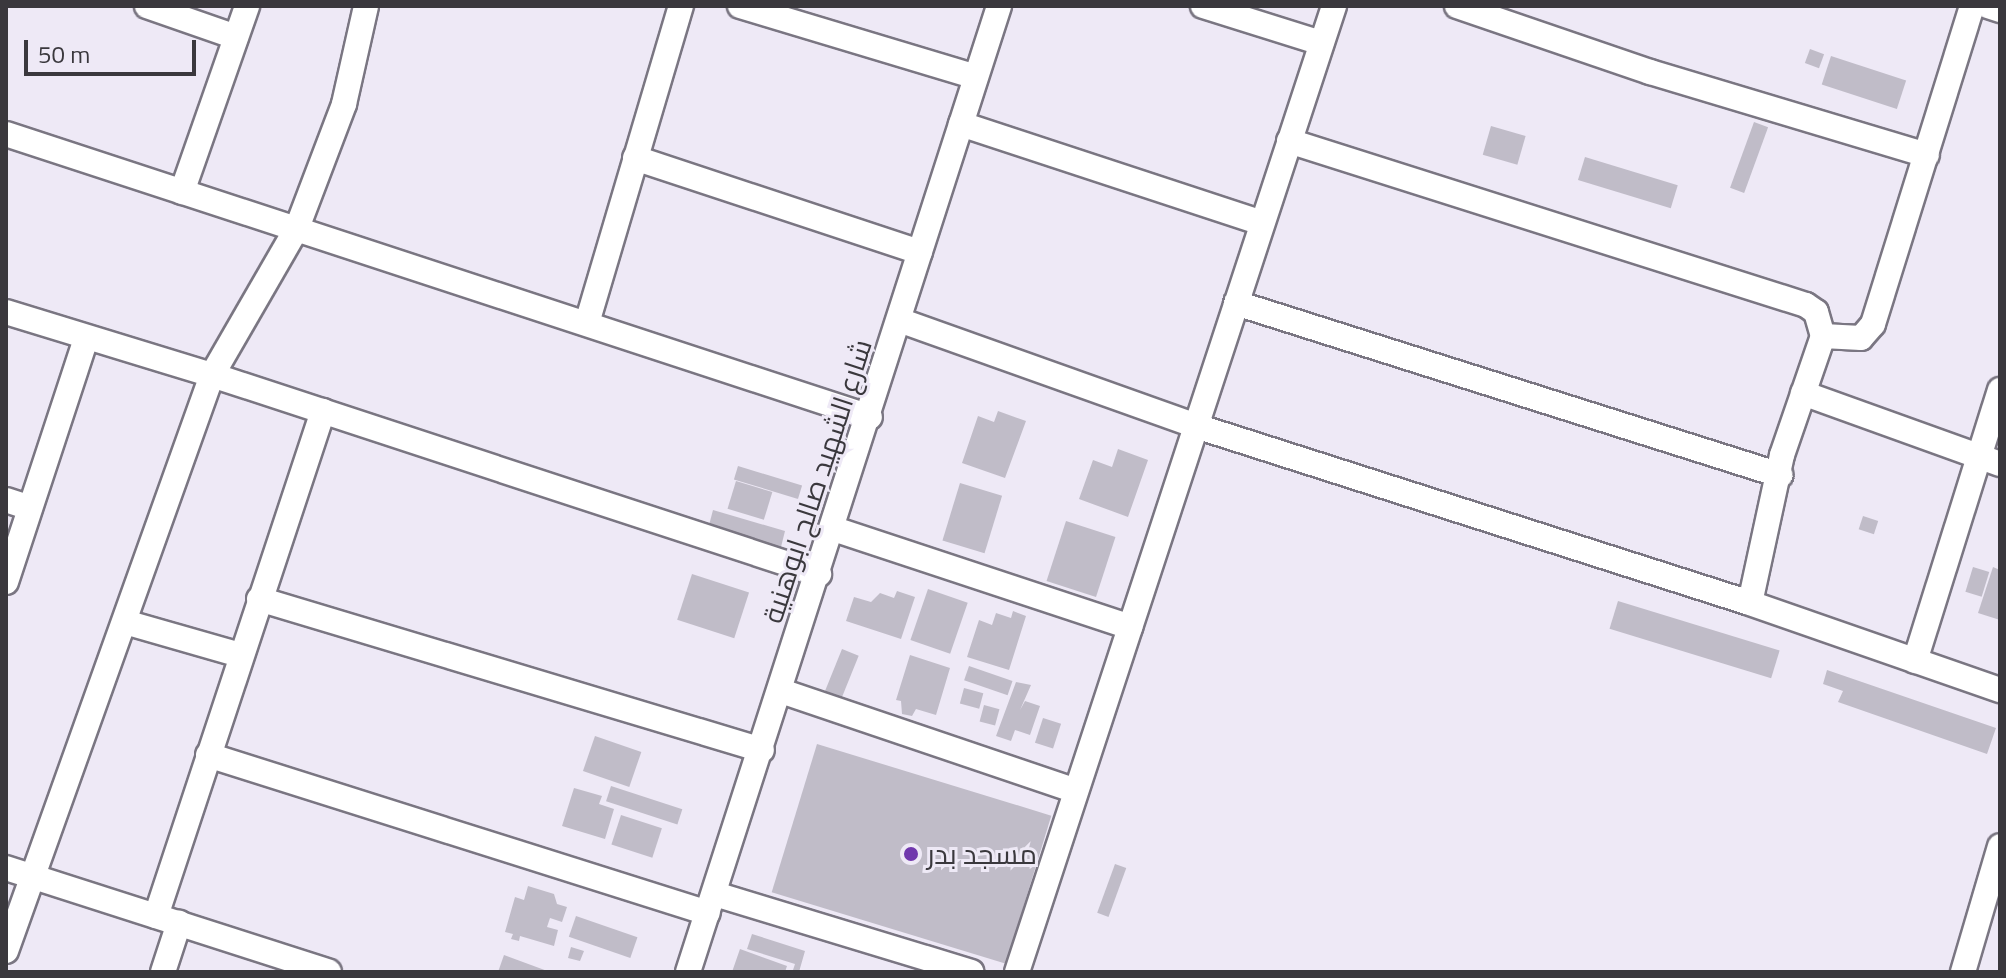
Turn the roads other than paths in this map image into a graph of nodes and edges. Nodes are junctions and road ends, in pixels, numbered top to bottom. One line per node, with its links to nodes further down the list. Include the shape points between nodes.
1 (147, 6): 13 (street)
2 (247, 6): 13 (street)
3 (366, 6): 23 (street, via 344,104)
4 (681, 6): 20 (street)
5 (740, 6): 15 (street)
6 (999, 6): 15 (street, شارع الشهيد صالح ابوهنية)
7 (1203, 6): 14 (street)
8 (1334, 6): 14 (street)
9 (1457, 6): 19 (street, via 1650,72)
10 (1972, 6): 19 (street)
11 (1988, 6): 12 (street)
12 (2000, 10)
13 (236, 37): 21 (street)
14 (1321, 43): 18 (street)
15 (976, 77): 16 (street, شارع الشهيد صالح ابوهنية)
16 (961, 124): 22 (street); 24 (street, شارع الشهيد صالح ابوهنية)
17 (6, 134): 21 (street)
18 (1289, 141): 22 (street); 29 (street, via 1806,305 1816,312)
19 (1927, 155): 29 (street, via 1868,333 1849,340)
20 (635, 158): 24 (street); 28 (street)
21 (182, 192): 23 (street)
22 (1262, 223): 25 (street)
23 (297, 228): 28 (street); 31 (street)
24 (920, 252): 27 (street, شارع الشهيد صالح ابوهنية)
25 (1236, 303): 36 (street); 38 (street)
26 (6, 312): 30 (street)
27 (899, 320): 35 (street, شارع الشهيد صالح ابوهنية); 36 (street)
28 (587, 323): 35 (street)
29 (1823, 336): 33 (street)
30 (86, 338): 31 (street); 40 (street)
31 (212, 375): 34 (street); 46 (street)
32 (2000, 390): 37 (street)
33 (1803, 393): 37 (street); 38 (street)
34 (323, 411): 42 (street); 44 (street)
35 (870, 417): 41 (street, شارع الشهيد صالح ابوهنية)
36 (1196, 426): 45 (street); 47 (street)
37 (1990, 460): 49 (street)
38 (1780, 475): 45 (street)
39 (6, 500): 40 (street)
40 (30, 508): 43 (street)
41 (834, 529): 42 (street, شارع الشهيد صالح ابوهنية); 47 (street)
42 (819, 574): 51 (street, شارع الشهيد صالح ابوهنية)
43 (6, 582)
44 (259, 599): 48 (street); 52 (street)
45 (1750, 603): 49 (street)
46 (125, 622): 48 (street); 57 (street)
47 (1130, 627): 54 (street)
48 (240, 655): 53 (street)
49 (1915, 661): 50 (street)
50 (2000, 690)
51 (781, 691): 52 (street, شارع الشهيد صالح ابوهنية); 54 (street)
52 (762, 750): 58 (street, شارع الشهيد صالح ابوهنية)
53 (208, 755): 58 (street); 59 (street)
54 (1076, 791): 65 (street)
55 (2000, 846): 66 (street)
56 (6, 868): 57 (street)
57 (32, 876): 59 (street); 60 (street)
58 (711, 903): 63 (street, شارع الشهيد صالح ابوهنية); 64 (street)
59 (167, 920): 61 (street); 62 (street)
60 (6, 951)
61 (163, 972)
62 (329, 972)
63 (688, 972)
64 (971, 972)
65 (1017, 972)
66 (1963, 972)

